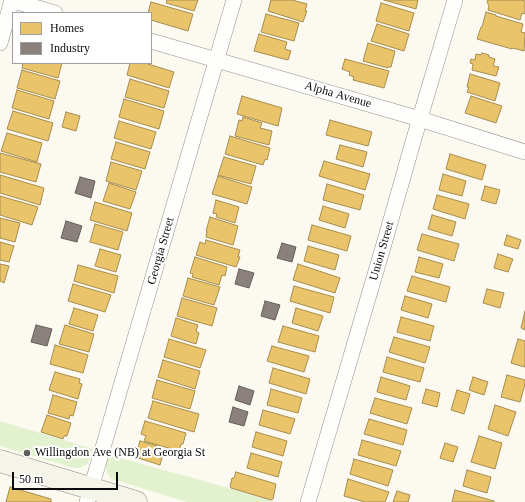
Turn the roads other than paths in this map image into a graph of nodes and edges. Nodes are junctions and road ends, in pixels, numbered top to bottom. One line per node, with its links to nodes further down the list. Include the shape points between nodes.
1 (12, 0): 4 (street); 6 (street)
2 (234, 0): 7 (street, Georgia Street)
3 (456, 0): 8 (street, Union Street)
4 (52, 12)
5 (152, 41): 7 (street, Alpha Avenue)
6 (0, 42)
7 (217, 60): 8 (street, Alpha Avenue); 11 (street, Georgia Street)
8 (420, 119): 9 (street, Alpha Avenue); 13 (street, Union Street)
9 (525, 152)
10 (0, 461): 11 (main road)
11 (89, 495): 12 (main road)
12 (136, 502)
13 (308, 502)

